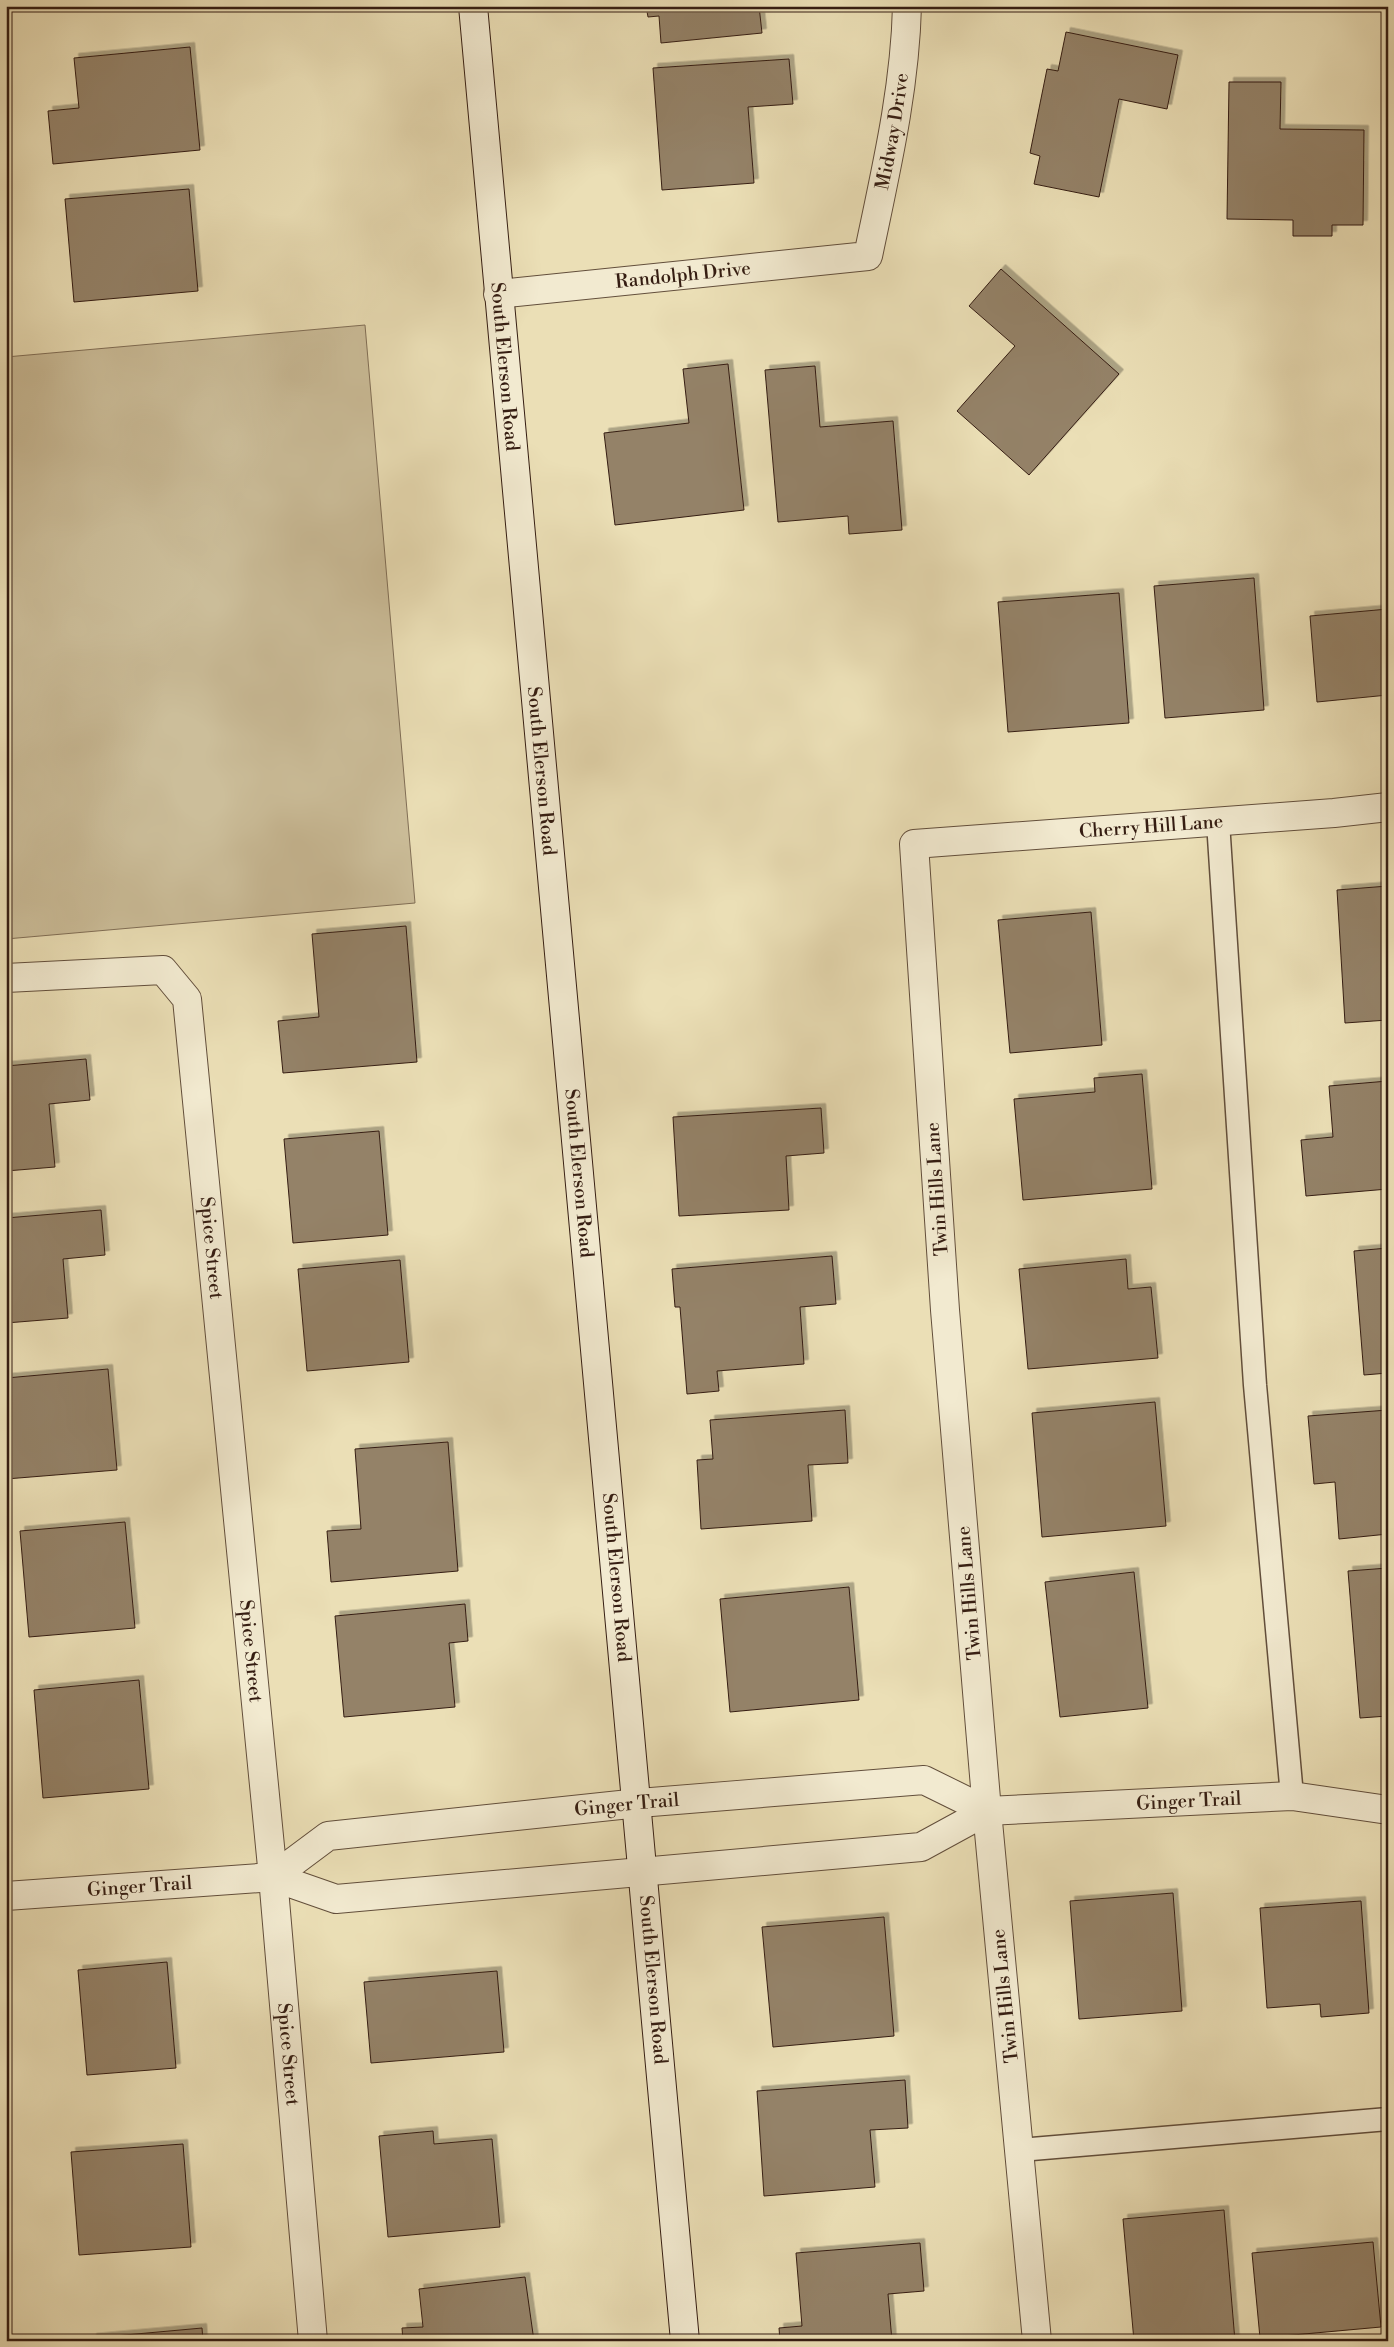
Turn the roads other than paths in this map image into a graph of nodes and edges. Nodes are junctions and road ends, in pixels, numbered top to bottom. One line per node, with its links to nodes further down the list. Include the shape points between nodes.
1 (474, 6): 4 (street, South Elerson Road)
2 (907, 6): 3 (street, Midway Drive, via 894,126)
3 (868, 256): 4 (street, Randolph Drive)
4 (498, 294): 10 (street, South Elerson Road)
5 (1388, 807): 6 (street, Cherry Hill Lane)
6 (1218, 822): 7 (street, Cherry Hill Lane); 9 (lane, via 1255,1385)
7 (914, 844): 12 (street, Twin Hills Lane, via 945,1310)
8 (6, 978): 14 (street, Spice Street, via 163,970 187,999)
9 (1292, 1796): 11 (street, Ginger Trail); 12 (street, Ginger Trail)
10 (638, 1803): 12 (street, Ginger Trail, via 924,1780); 13 (street, South Elerson Road); 14 (street, Ginger Trail, via 328,1836)
11 (1388, 1810)
12 (988, 1811): 13 (street, Ginger Trail, via 921,1847); 17 (street, Twin Hills Lane)
13 (644, 1871): 14 (street, Ginger Trail, via 336,1899); 19 (street, South Elerson Road)
14 (273, 1877): 15 (street, Ginger Trail); 18 (street, Spice Street)
15 (6, 1896)
16 (1388, 2119): 17 (lane)
17 (1020, 2150): 20 (street, Twin Hills Lane)
18 (313, 2341)
19 (685, 2341)
20 (1037, 2341)

